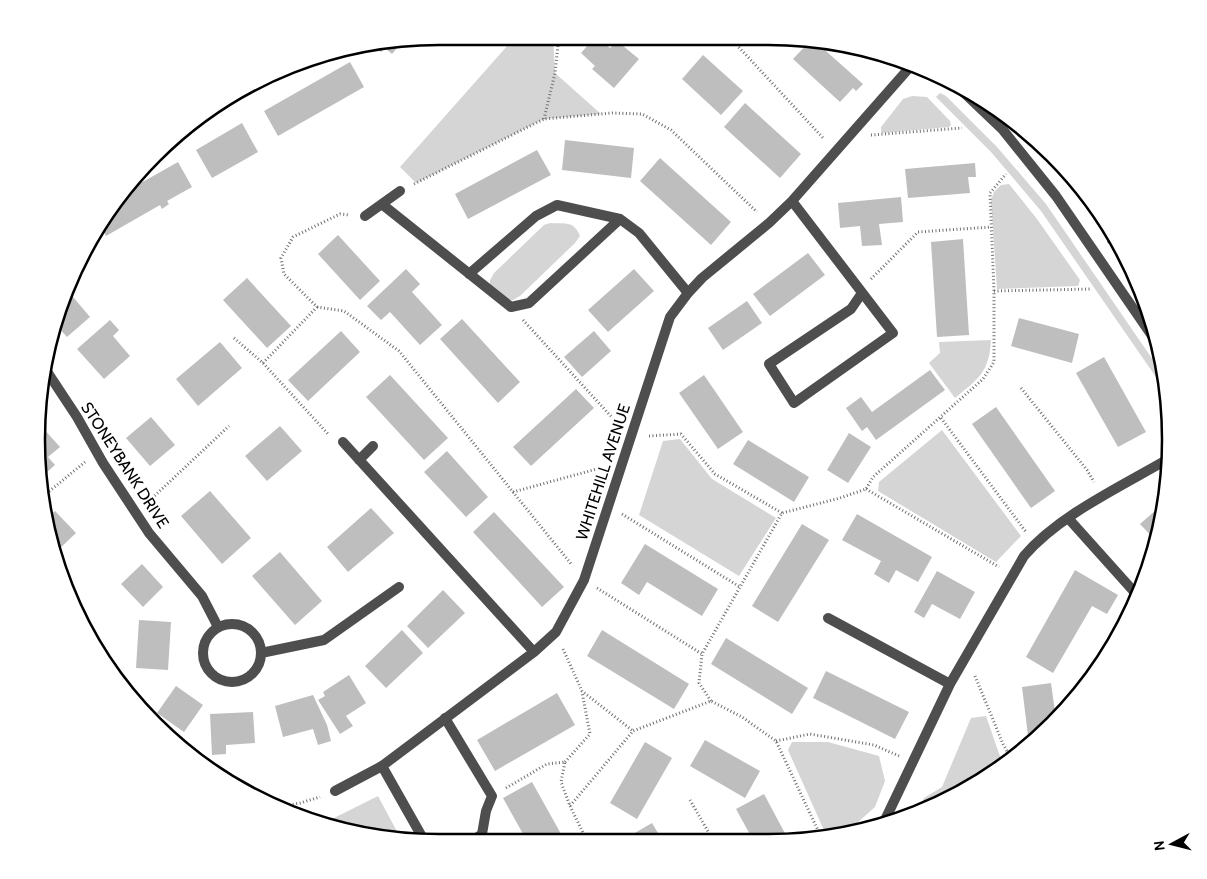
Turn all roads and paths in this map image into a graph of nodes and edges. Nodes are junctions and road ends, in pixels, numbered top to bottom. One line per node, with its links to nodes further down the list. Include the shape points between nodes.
1 (558, 45): 5 (path)
2 (737, 45): 8 (path)
3 (907, 71): 6 (street, WHITEHILL AVENUE)
4 (977, 105): 23 (street, via 1003,130 1056,196)
5 (544, 119): 10 (path); 15 (path, via 612,113 642,114 671,130)
6 (856, 128): 7 (path, via 872,136); 8 (street, WHITEHILL AVENUE)
7 (962, 128)
8 (836, 151): 11 (street, WHITEHILL AVENUE)
9 (1006, 174): 16 (path, via 990,193)
10 (400, 191): 12 (street)
11 (792, 201): 15 (street, WHITEHILL AVENUE); 20 (street)
12 (383, 205): 13 (street); 17 (street)
13 (365, 216): 22 (path, via 340,214 292,237 281,258 284,274)
14 (620, 218): 17 (street, via 557,205 536,216); 17 (street, via 529,303 510,307); 21 (street, via 639,233)
15 (769, 223): 21 (street, WHITEHILL AVENUE, via 702,278)
16 (991, 227): 19 (path); 20 (path, via 918,232 867,283)
17 (469, 274)
18 (1092, 289): 19 (path)
19 (994, 291): 28 (path, via 994,362 983,379)
20 (862, 293): 20 (street, via 893,333 794,403 769,364 851,309)
21 (688, 294): 34 (street, WHITEHILL AVENUE, via 670,317)
22 (317, 306): 25 (path); 38 (path, via 344,311 399,351)
23 (1145, 326)
24 (234, 338): 25 (path)
25 (263, 363): 30 (path, via 329,434)
26 (50, 377): 32 (street, STONEYBANK DRIVE)
27 (1021, 388): 39 (path, via 1087,470)
28 (941, 418): 36 (path, via 873,477); 43 (path)
29 (229, 426): 41 (path)
30 (343, 442): 33 (street)
31 (373, 446): 33 (street)
32 (97, 452): 37 (path); 41 (street, STONEYBANK DRIVE)
33 (359, 460): 52 (street)
34 (623, 462): 38 (path); 40 (street, WHITEHILL AVENUE)
35 (1161, 463): 39 (street)
36 (866, 489): 44 (path); 47 (path, via 782,513)
37 (48, 492)
38 (513, 492): 45 (path)
39 (1102, 498): 42 (street)
40 (608, 506): 45 (street, WHITEHILL AVENUE); 47 (path)
41 (136, 514): 50 (street, STONEYBANK DRIVE, via 202,596)
42 (1068, 518): 43 (street); 48 (street)
43 (1034, 543): 44 (street)
44 (1012, 575): 55 (street)
45 (584, 580): 51 (street, WHITEHILL AVENUE); 54 (path)
46 (399, 587): 53 (street, via 324,640)
47 (740, 587): 54 (path)
48 (1132, 589)
49 (828, 618): 56 (street)
50 (218, 627): 53 (street, via 238,624 247,628 260,643); 53 (street, via 211,633 203,650 208,668 221,680 231,682 248,677 260,662)
51 (556, 632): 52 (street, WHITEHILL AVENUE); 57 (path)
52 (534, 652): 59 (street, WHITEHILL AVENUE)
53 (261, 653)
54 (702, 654): 58 (path, via 699,683)
55 (967, 655): 56 (street); 62 (path)
56 (950, 684): 64 (street)
57 (582, 691): 60 (path); 63 (path, via 590,734)
58 (711, 701): 60 (path); 61 (path, via 742,717)
59 (445, 718): 65 (street, WHITEHILL AVENUE); 67 (street)
60 (633, 731): 70 (path)
61 (776, 741): 64 (path, via 810,734 874,744); 72 (path)
62 (1008, 752)
63 (565, 762): 67 (path, via 547,764); 70 (path, via 561,782)
64 (912, 763): 71 (street)
65 (382, 766): 66 (street, WHITEHILL AVENUE); 73 (street)
66 (335, 792): 69 (path)
67 (492, 796): 74 (street)
68 (690, 800): 76 (path)
69 (291, 805)
70 (570, 806): 75 (path)
71 (887, 815)
72 (818, 831)
73 (420, 833)
74 (482, 834)
75 (584, 834)
76 (710, 834)

